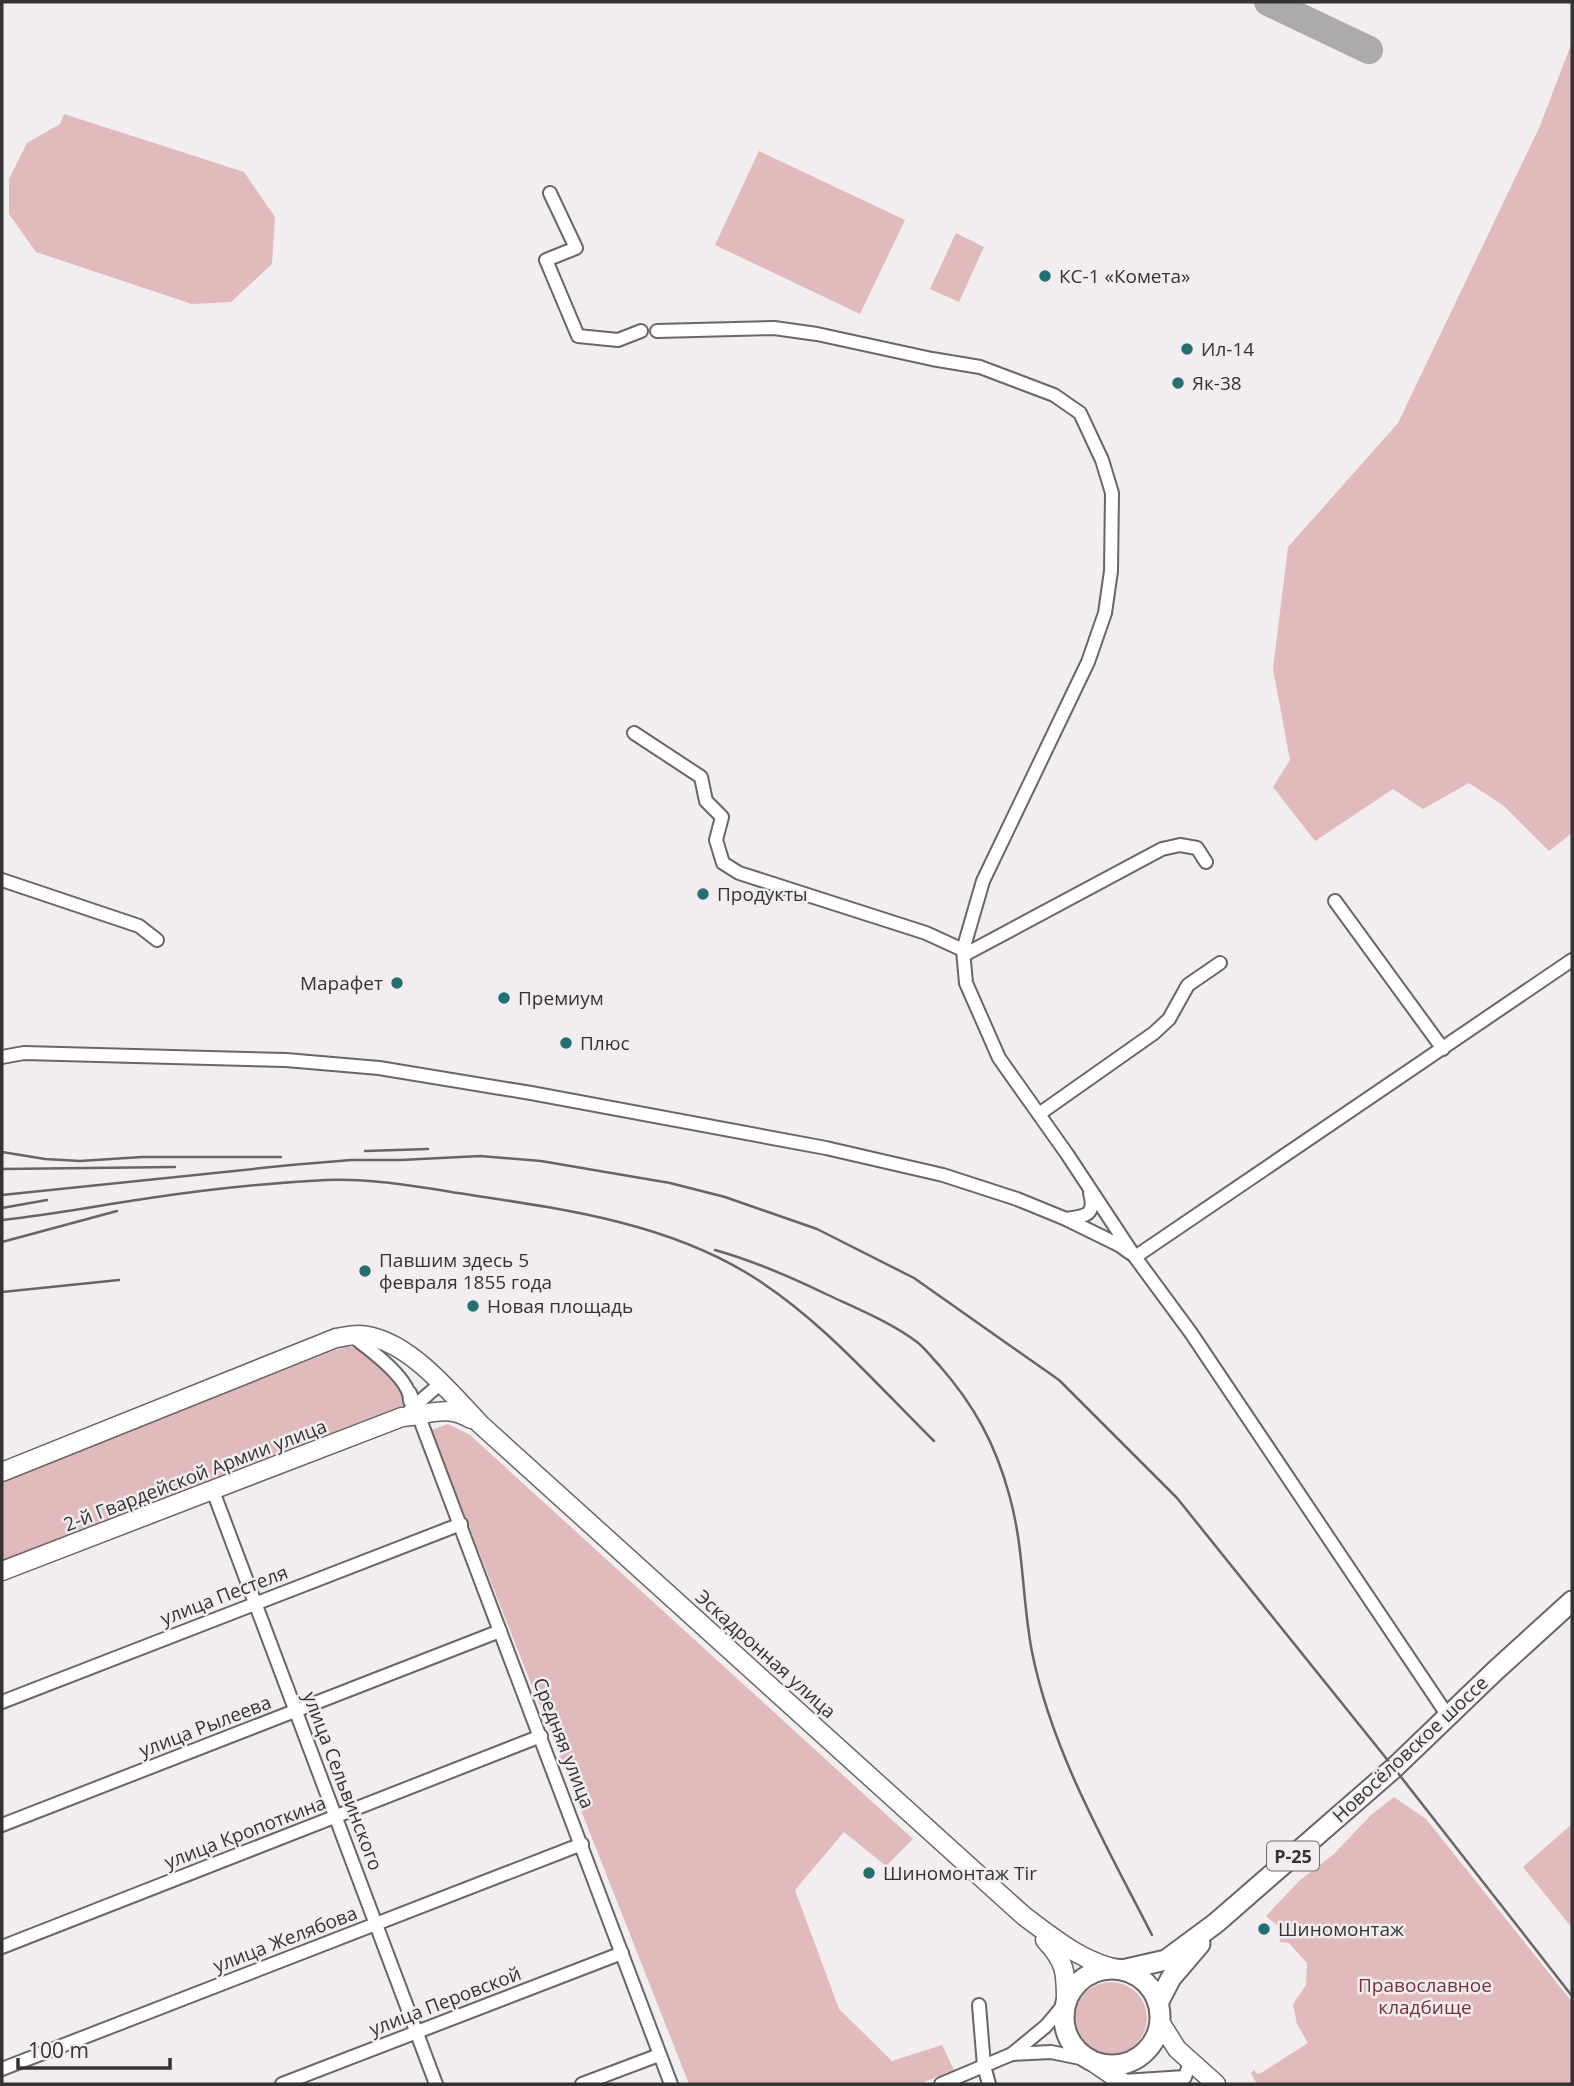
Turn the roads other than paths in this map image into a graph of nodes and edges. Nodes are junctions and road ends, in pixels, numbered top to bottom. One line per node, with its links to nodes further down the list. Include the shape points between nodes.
1 (550, 194): 2 (street, via 576,248 546,260 578,336 618,340)
2 (641, 331)
3 (657, 331): 9 (street, via 774,328 817,334 980,367 1054,395 1080,412 1102,460 1113,506 1105,613 1088,662 983,881)
4 (634, 733): 9 (street, via 701,777 706,801 722,817 716,840 723,863 739,873 926,933)
5 (1206, 862): 9 (street, via 1197,848 1162,849)
6 (2, 880): 8 (street, via 139,926)
7 (1335, 901): 12 (street)
8 (157, 940)
9 (964, 952): 14 (street, via 966,983 999,1059)
10 (1572, 960): 12 (street)
11 (1220, 963): 14 (street, via 1188,985 1169,1019 1154,1033)
12 (1443, 1049): 17 (street)
13 (2, 1057): 16 (street, via 24,1053 165,1056 390,1069 839,1151 943,1175)
14 (1039, 1114): 15 (street)
15 (1088, 1185): 16 (street, via 1090,1212); 17 (street)
16 (1066, 1219): 17 (street)
17 (1135, 1257): 31 (street)
18 (352, 1335): 19 (main road, via 384,1340 426,1367); 20 (street, via 406,1385); 22 (main road)
19 (441, 1383): 20 (street); 21 (main road)
20 (413, 1413): 21 (main road, 2-й Гвардейской Армии улица, via 446,1409); 23 (main road, 2-й Гвардейской Армии улица); 24 (street, Средняя улица)
21 (480, 1424): 36 (main road, Эскадронная улица)
22 (2, 1472)
23 (213, 1491): 25 (main road, 2-й Гвардейской Армии улица); 27 (street, улица Сельвинского)
24 (461, 1524): 27 (street, улица Пестеля); 28 (street, Средняя улица)
25 (2, 1571)
26 (1572, 1601): 31 (main road, Новосёловское шоссе / Р-25)
27 (256, 1604): 29 (street, улица Пестеля); 30 (street, улица Сельвинского)
28 (500, 1631): 30 (street, улица Рылеева); 32 (street, Средняя улица)
29 (2, 1702)
30 (296, 1711): 33 (street, улица Сельвинского); 34 (street, улица Рылеева)
31 (1448, 1716): 37 (main road, Новосёловское шоссе / Р-25)
32 (541, 1737): 33 (street, улица Кропоткина); 35 (street, Средняя улица)
33 (337, 1817): 38 (street, улица Сельвинского); 39 (street, улица Кропоткина)
34 (2, 1825)
35 (582, 1844): 38 (street, улица Желябова); 40 (street, Средняя улица)
36 (1024, 1916): 41 (main road, via 1083,1958); 42 (main road, via 1060,1958)
37 (1216, 1923): 41 (main road, Новосёловское шоссе, via 1166,1960); 44 (main road, Новосёловское шоссе, via 1171,1978)
38 (377, 1924): 45 (street, улица Сельвинского); 51 (street, улица Желябова)
39 (2, 1947)
40 (622, 1953): 45 (street, улица Перовской); 47 (street, Средняя улица)
41 (1122, 1970): 42 (main road, via 1103,1970 1087,1977 1074,1987); 44 (main road, via 1145,1982)
42 (1066, 2002): 46 (street); 48 (main road, via 1068,2037)
43 (979, 2005): 50 (street)
44 (1159, 2013): 48 (main road, via 1151,2046 1128,2063 1105,2065); 49 (main road, via 1174,2045)
45 (416, 2032): 53 (street, улица Перовской); 54 (street, улица Сельвинского)
46 (1012, 2054): 48 (street, via 1051,2052); 50 (street)
47 (659, 2055): 55 (street); 56 (street, Средняя улица)
48 (1090, 2060): 52 (main road)
49 (1189, 2062): 52 (street, via 1185,2077); 59 (main road)
50 (984, 2066): 57 (street); 58 (street)
51 (2, 2069)
52 (1124, 2083)
53 (282, 2084)
54 (436, 2084)
55 (582, 2084)
56 (671, 2084)
57 (941, 2084)
58 (989, 2084)
59 (1216, 2084)

